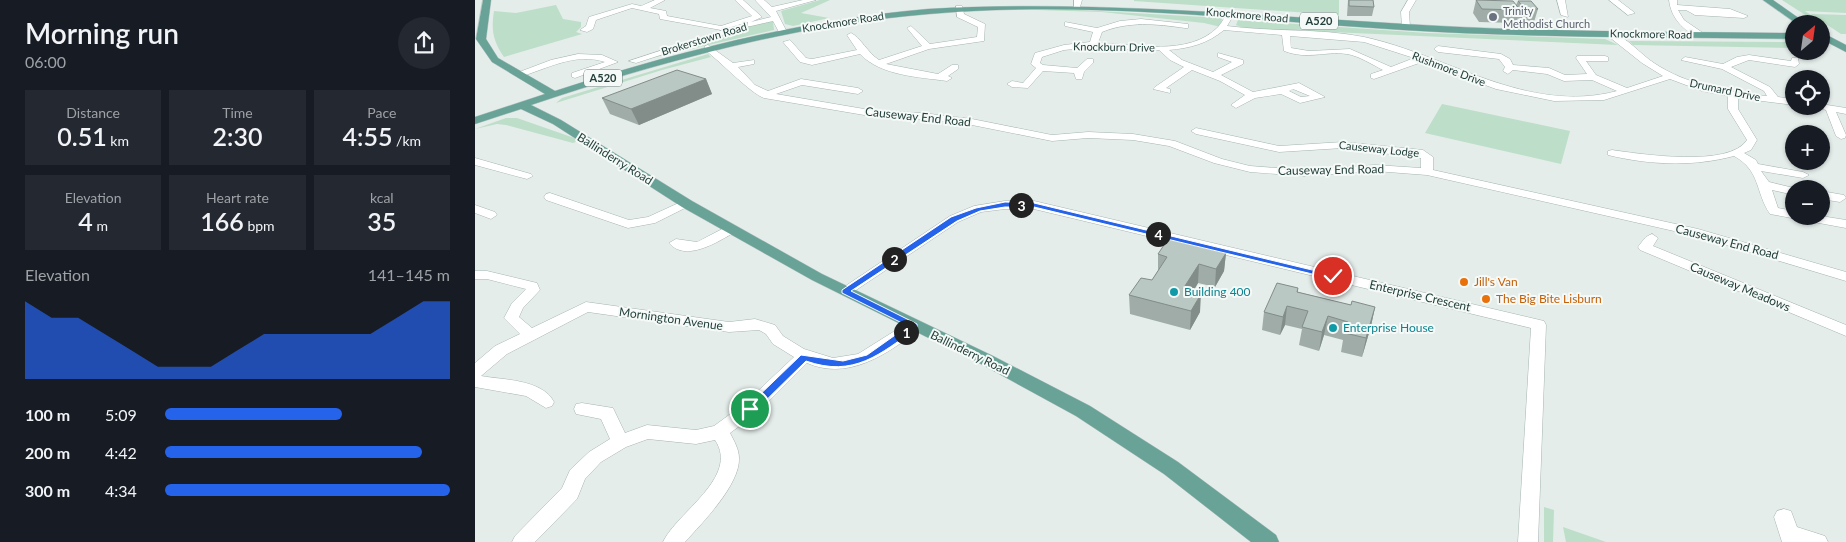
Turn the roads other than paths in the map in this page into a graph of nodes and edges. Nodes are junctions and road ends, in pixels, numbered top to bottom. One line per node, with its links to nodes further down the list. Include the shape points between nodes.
1 (487, 0): 38 (main road)
2 (661, 0): 14 (street)
3 (739, 0): 23 (street, via 759,16 721,28)
4 (759, 0): 17 (street)
5 (778, 0): 13 (street)
6 (812, 0): 13 (street)
7 (1413, 0): 27 (street, via 1407,4)
8 (1561, 0): 19 (street, via 1565,14)
9 (1613, 0): 20 (street)
10 (1767, 0): 21 (main road)
11 (1077, 2): 15 (main road, Knockmore Road / A520); 18 (main road, Knockmore Road / A520)
12 (1673, 3): 16 (street); 36 (street, via 1676,18)
13 (799, 4): 17 (street)
14 (643, 8): 23 (street); 25 (street, via 626,7 603,15 592,19 587,28)
15 (959, 8): 32 (main road, Knockmore Road / A520); 42 (street, via 963,18 982,26 981,39)
16 (1689, 9): 16 (street, via 1730,11 1744,16 1695,13)
17 (771, 10): 22 (street)
18 (1231, 13): 27 (main road, Knockmore Road / A520); 29 (street)
19 (1575, 14)
20 (1631, 14)
21 (1790, 15)
22 (776, 18): 32 (street); 54 (street, Brokerstown Road)
23 (682, 21): 30 (street)
24 (1068, 24): 31 (street)
25 (603, 26)
26 (1185, 26): 31 (street, via 1134,21)
27 (1406, 27): 34 (main road, Knockmore Road / A520)
28 (911, 28): 42 (street)
29 (1224, 28): 33 (street, Rushmore Drive); 44 (street, Knockburn Drive, via 1208,39 1188,46)
30 (669, 30)
31 (1098, 31): 41 (street)
32 (783, 32): 43 (main road, Knockmore Road / A520)
33 (1285, 33): 50 (street, Rushmore Drive, via 1357,39); 64 (street, via 1287,49 1309,55 1346,51)
34 (1611, 34): 36 (main road, Knockmore Road / A520); 69 (street, Drumard Drive)
35 (851, 35): 47 (street)
36 (1700, 35): 37 (main road, Knockmore Road / A520)
37 (1785, 36)
38 (478, 40): 66 (main road, via 495,60)
39 (1830, 40): 46 (main road)
40 (787, 42): 47 (street, via 803,60 812,62)
41 (1093, 45): 44 (street, Knockburn Drive); 61 (street, Knockburn Drive, via 1061,46 1038,55 1035,64)
42 (928, 47): 57 (street)
43 (708, 48): 58 (street, Causeway End Road); 77 (main road, Knockmore Road / A520)
44 (1162, 48): 62 (street)
45 (1438, 48): 48 (street)
46 (1846, 49)
47 (864, 51): 57 (street, via 867,57)
48 (1471, 54): 63 (street, via 1466,65); 70 (street, via 1501,57 1507,61 1509,69 1550,68 1564,78)
49 (1221, 55): 67 (street, via 1241,62)
50 (1423, 58): 63 (street, Rushmore Drive); 64 (street)
51 (1605, 59): 70 (street, via 1580,58)
52 (1685, 60): 60 (street)
53 (1795, 60): 60 (street, via 1795,64 1747,57 1731,61)
54 (633, 61)
55 (1090, 61): 61 (street, via 1079,74)
56 (751, 62): 58 (street)
57 (880, 63): 59 (street, via 907,72 943,78)
58 (731, 66): 78 (street, Causeway End Road, via 752,87)
59 (956, 66)
60 (1725, 67): 83 (street, via 1767,89)
61 (1041, 68): 71 (street, Knockburn Drive, via 1025,86)
62 (1189, 68): 67 (street); 75 (street, via 1158,89)
63 (1449, 69): 73 (street, Rushmore Drive, via 1486,84 1541,96 1595,98)
64 (1391, 70): 68 (street)
65 (580, 73): 66 (street, via 614,62 576,53)
66 (519, 74): 77 (main road)
67 (1213, 74): 80 (street)
68 (1374, 76)
69 (1671, 76): 73 (street, Rushmore Drive); 79 (street, Drumard Drive)
70 (1593, 78): 73 (street)
71 (1013, 84)
72 (842, 88): 74 (street); 78 (street, via 801,82); 82 (street)
73 (1625, 90)
74 (858, 91)
75 (1167, 91)
76 (1282, 91): 80 (street)
77 (553, 94): 81 (main road, Knockmore Road / A520)
78 (765, 94): 98 (street, Causeway End Road, via 876,114 972,122 1052,138 1087,135 1133,137 1171,143 1249,169 1304,173 1375,168)
79 (1733, 94): 83 (street, Drumard Drive); 95 (street, via 1733,109 1752,140 1747,148)
80 (1252, 95): 86 (street)
81 (539, 99): 85 (main road, Knockmore Road / A520); 90 (main road, Ballinderry Road)
82 (825, 99)
83 (1775, 100): 84 (street, Drumard Drive)
84 (1785, 101)
85 (521, 105): 89 (main road, Knockmore Road / A520); 90 (main road, Ballinderry Road)
86 (1236, 105)
87 (1830, 108): 88 (street); 92 (street)
88 (1846, 112)
89 (475, 122)
90 (557, 122): 106 (main road, Ballinderry Road)
91 (1196, 131): 93 (street, via 1279,149)
92 (1841, 136)
93 (1315, 146): 98 (street, Causeway Lodge, via 1329,144 1423,153 1427,157)
94 (1612, 152): 95 (street, via 1678,162 1701,161)
95 (1736, 153): 97 (street, via 1752,162)
96 (477, 163): 100 (street)
97 (1753, 166): 99 (street); 101 (street)
98 (1427, 172): 116 (street, Causeway End Road, via 1689,231)
99 (1803, 175)
100 (527, 176)
101 (1762, 182): 102 (street); 108 (street, via 1767,202 1774,211)
102 (1785, 188)
103 (1830, 196): 105 (street)
104 (550, 197): 106 (street, via 628,224 651,220)
105 (1840, 198)
106 (687, 204): 112 (main road, Ballinderry Road)
107 (475, 209): 109 (street)
108 (1785, 213)
109 (491, 216)
110 (1830, 221): 111 (street)
111 (1846, 224)
112 (730, 229): 114 (street, via 698,246 689,248); 117 (main road, Ballinderry Road)
113 (1652, 238): 119 (street, Causeway Meadows, via 1645,247)
114 (676, 243)
115 (475, 274): 120 (street, via 532,286 533,290 517,306 511,318)
116 (1846, 277)
117 (845, 292): 118 (main road, Ballinderry Road); 132 (street, Enterprise Crescent, via 954,219 978,209 1034,205 1539,325)
118 (914, 326): 121 (street, Mornington Avenue, via 870,357 843,365 820,363); 131 (main road, Ballinderry Road, via 1019,376 1091,416 1171,468)
119 (1846, 331)
120 (529, 333): 121 (street, Mornington Avenue, via 586,307 729,327 747,323 767,327 776,339); 122 (street, Mornington Avenue, via 501,350)
121 (804, 357): 126 (street, via 750,409)
122 (475, 372)
123 (475, 380): 124 (street, via 531,392)
124 (546, 402)
125 (582, 409): 127 (street, via 607,413)
126 (719, 432): 127 (street, via 696,438 647,432); 130 (street, via 728,445 730,464 719,486)
127 (619, 442): 129 (street, via 595,457 577,475 570,493)
128 (1788, 531): 133 (street)
129 (522, 542)
130 (673, 542)
131 (1268, 542)
132 (1528, 542)
133 (1818, 542)

